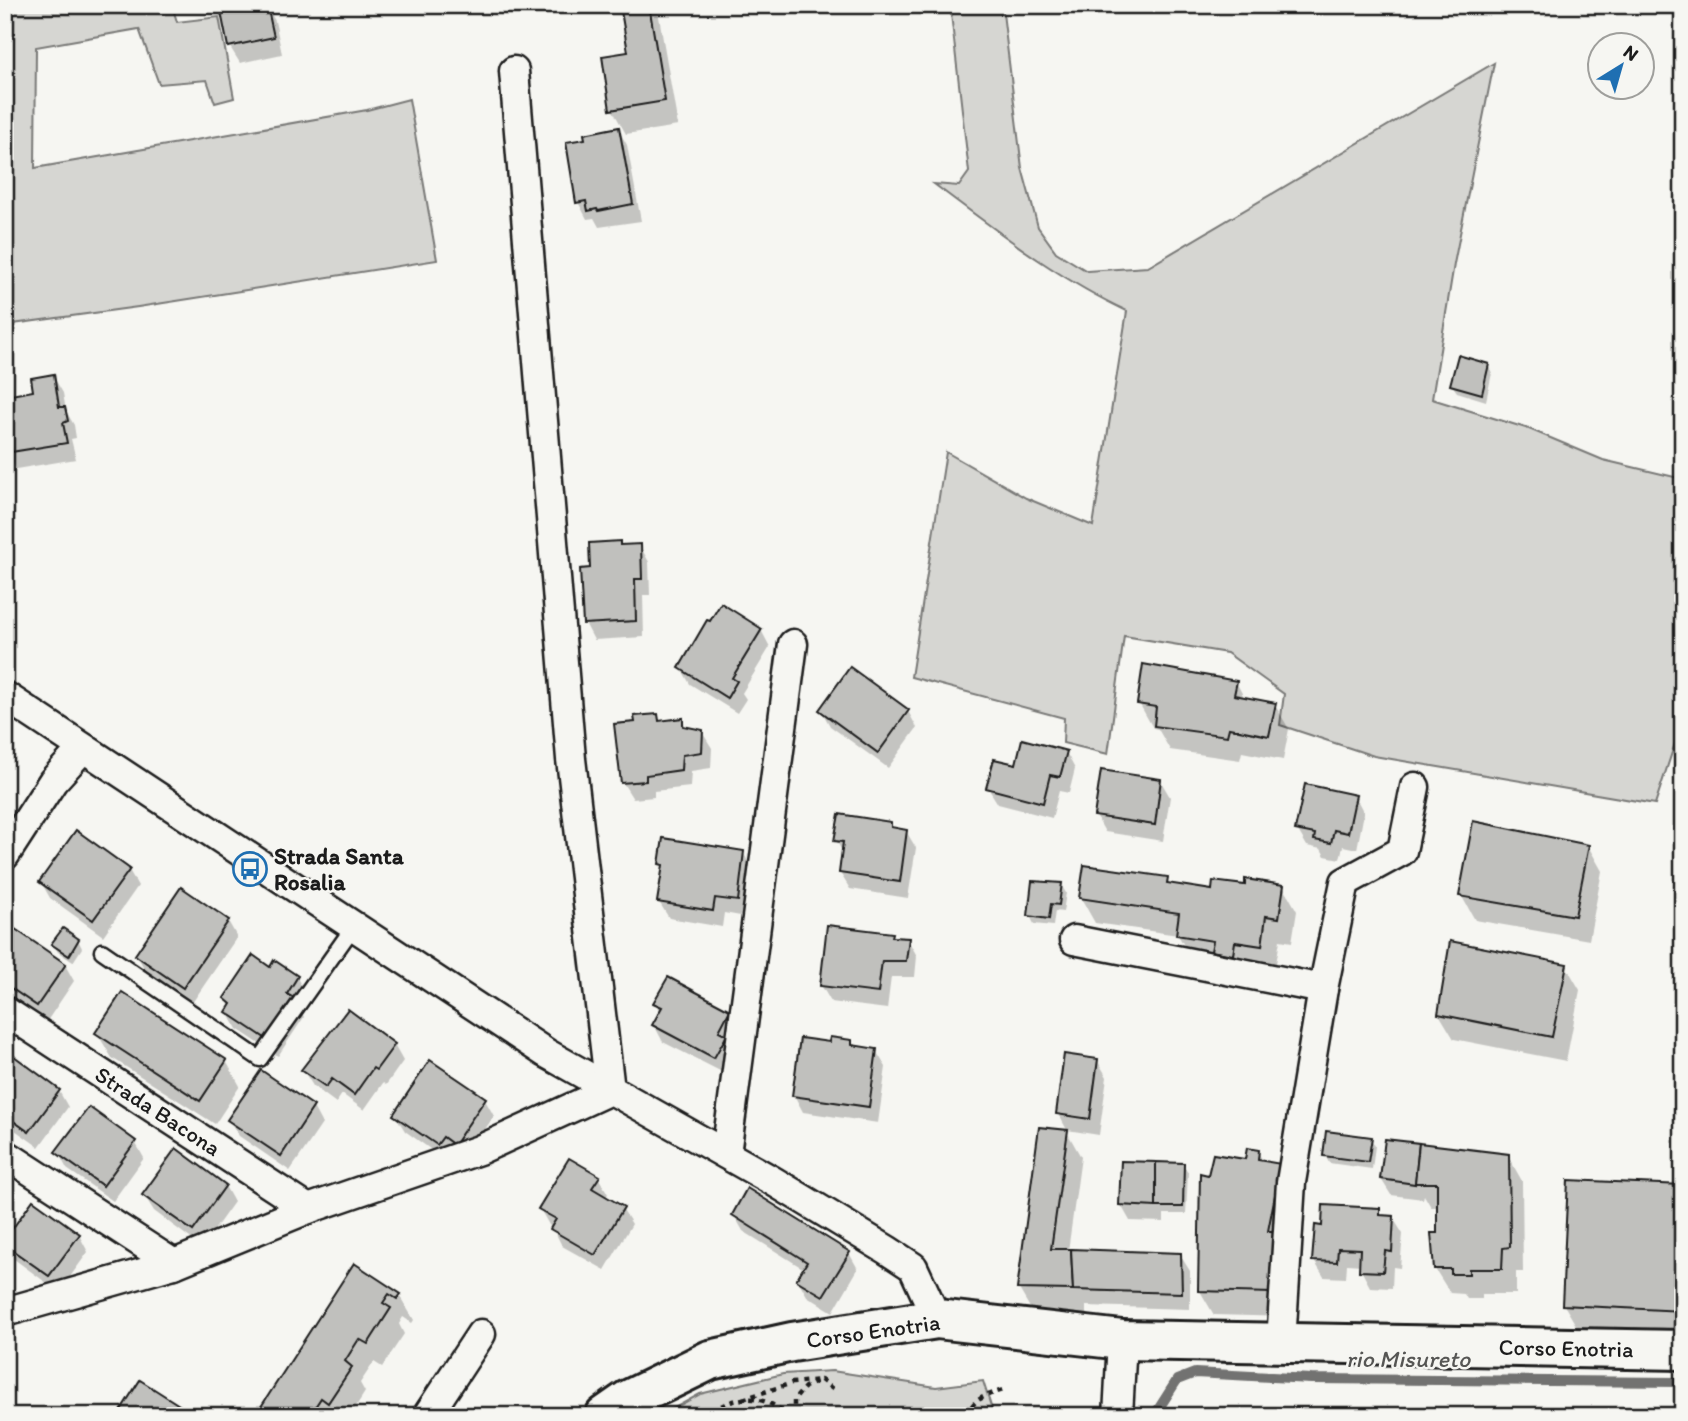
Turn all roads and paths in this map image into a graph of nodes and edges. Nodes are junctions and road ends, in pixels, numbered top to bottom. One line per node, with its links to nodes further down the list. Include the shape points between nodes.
1 (514, 71): 12 (street, via 570,759)
2 (793, 643): 14 (street)
3 (5, 696): 4 (street)
4 (83, 748): 6 (street, via 53,781); 7 (street)
5 (1415, 788): 10 (street, via 1402,852 1345,882)
6 (5, 855)
7 (354, 926): 9 (lane, via 260,1059); 12 (street)
8 (1074, 940): 10 (street)
9 (102, 951)
10 (1323, 989): 21 (street, via 1291,1182)
11 (7, 1012): 15 (street, Strada Bacona)
12 (610, 1090): 14 (street); 15 (street, via 480,1150)
13 (5, 1154): 16 (street)
14 (726, 1154): 18 (street, via 913,1267)
15 (307, 1209): 16 (street)
16 (174, 1264): 17 (street)
17 (5, 1312)
18 (937, 1319): 20 (main road, Corso Enotria); 28 (main road, Corso Enotria, via 710,1360)
19 (481, 1334): 27 (street)
20 (1122, 1340): 21 (main road, Corso Enotria); 33 (street)
21 (1281, 1343): 22 (main road, Corso Enotria)
22 (1683, 1350)
23 (821, 1380): 25 (path); 26 (path, via 792,1383); 31 (path, via 805,1387 794,1400)
24 (1006, 1389): 32 (path, via 974,1402)
25 (834, 1390)
26 (743, 1399): 29 (path); 30 (path, via 763,1399)
27 (427, 1416)
28 (605, 1416)
29 (704, 1416)
30 (789, 1416)
31 (794, 1416)
32 (969, 1416)
33 (1118, 1416)

